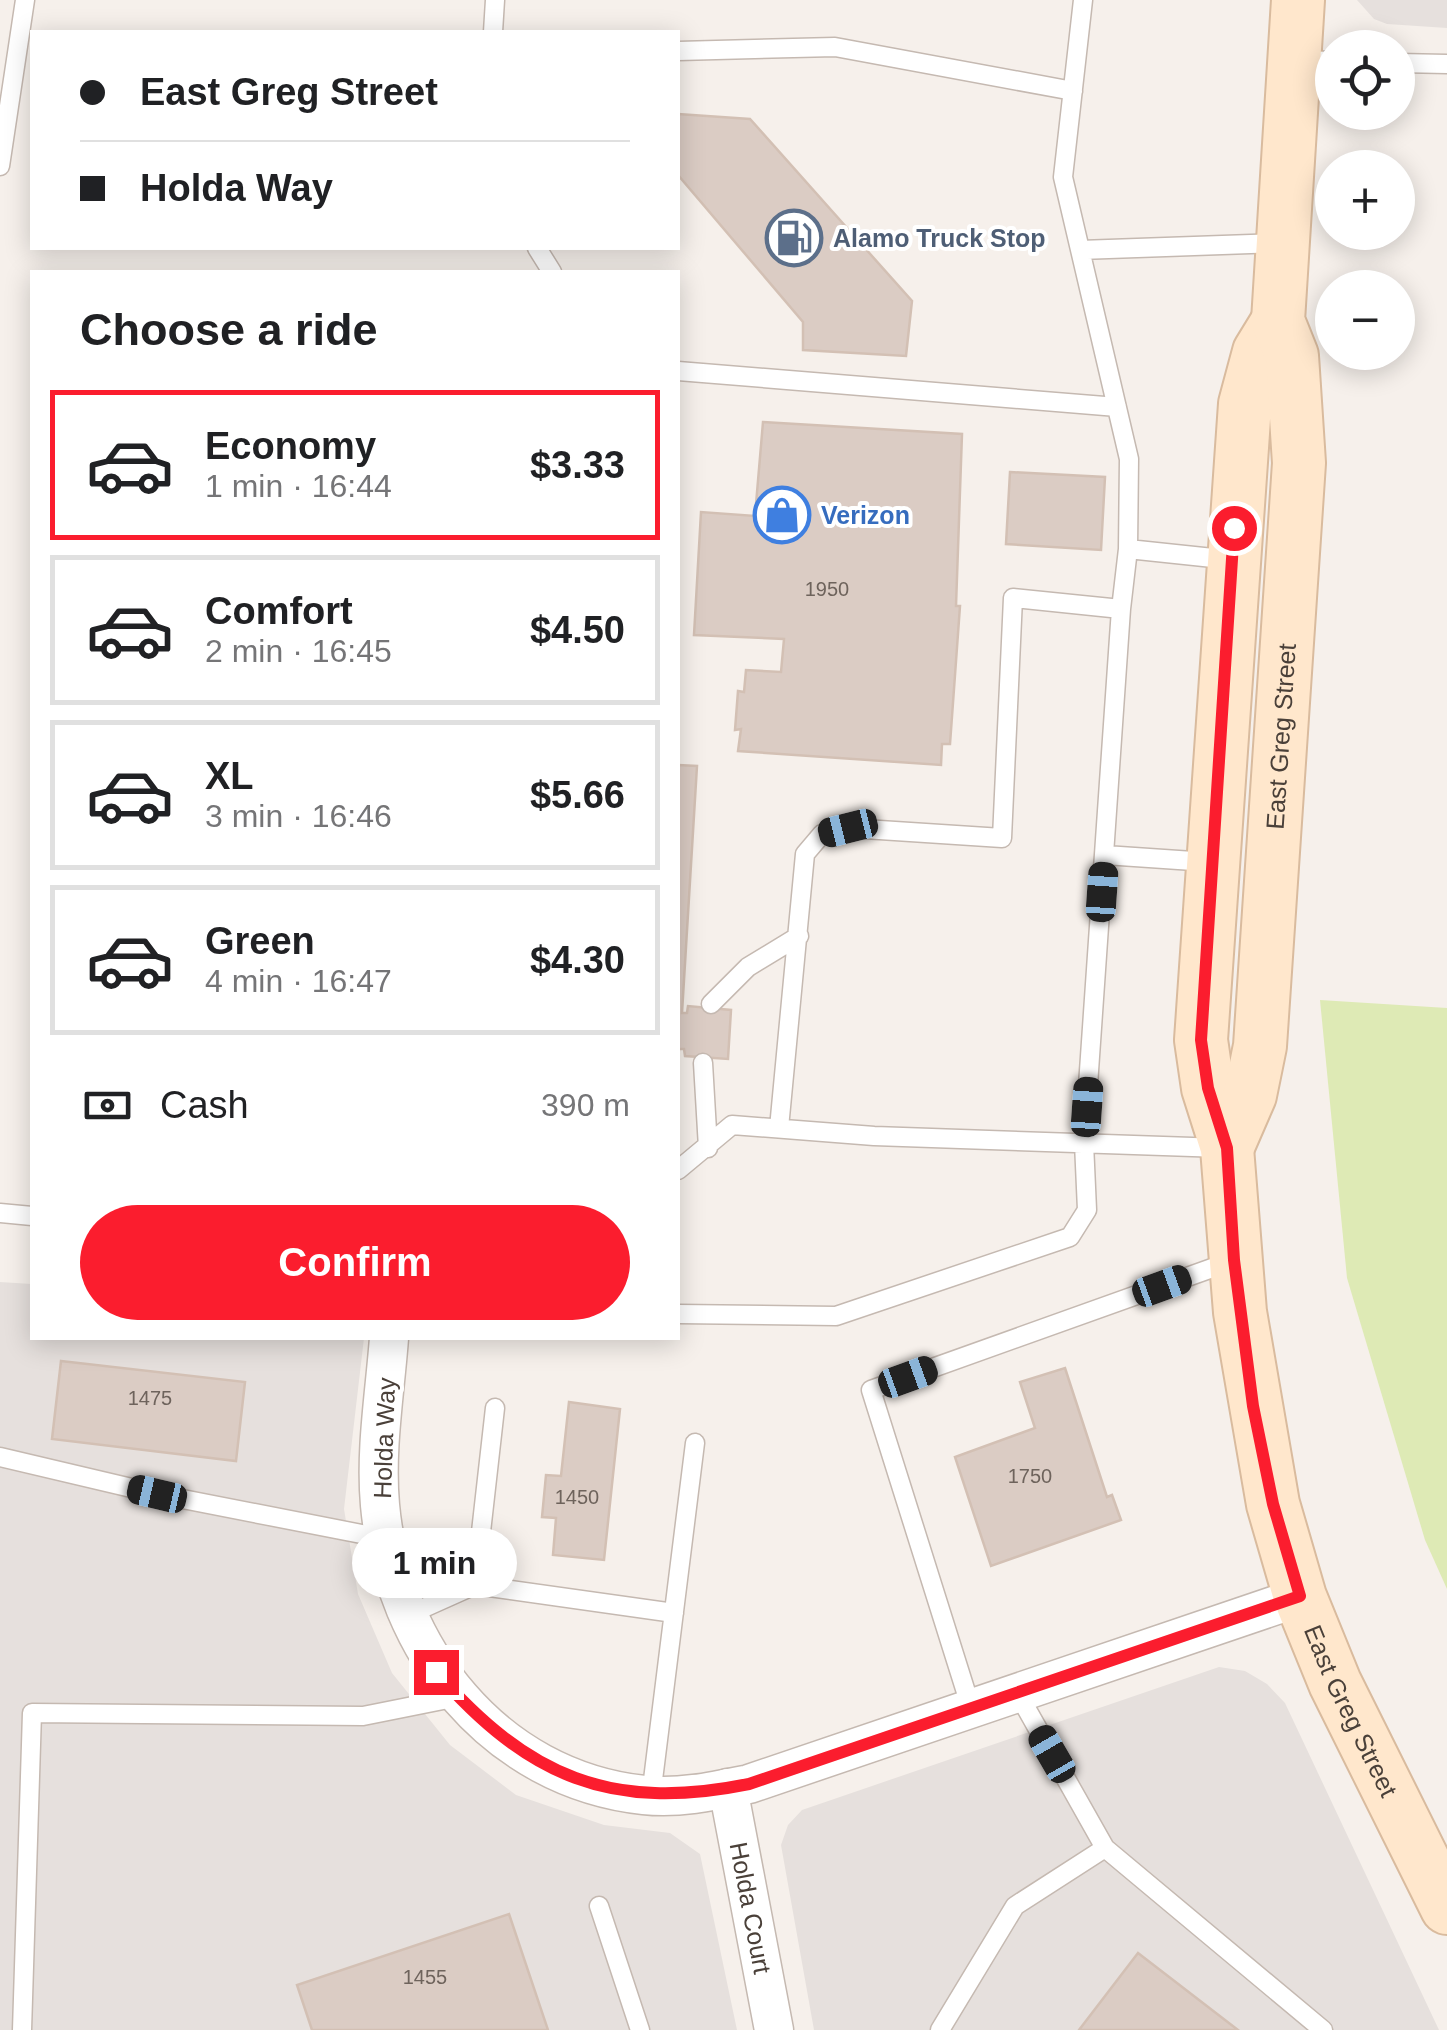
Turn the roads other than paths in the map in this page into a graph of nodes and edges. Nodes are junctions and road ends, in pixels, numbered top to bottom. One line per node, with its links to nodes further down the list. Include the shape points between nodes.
1 (24, 0): 11 (lane)
2 (495, 0): 5 (lane)
3 (1084, 0): 10 (lane)
4 (1298, 0): 7 (main road, East Greg Street)
5 (493, 30)
6 (680, 51): 10 (lane, via 835,47)
7 (1313, 60): 12 (main road, East Greg Street)
8 (1415, 63): 9 (lane)
9 (1447, 64)
10 (1073, 90): 13 (lane, via 1063,177)
11 (0, 166)
12 (1283, 243): 13 (lane); 14 (main road, East Greg Street)
13 (1080, 250): 16 (lane)
14 (1278, 322): 18 (main road, East Greg Street, via 1259,352 1244,404); 28 (main road, East Greg Street, via 1292,356 1299,463 1260,1046 1250,1095)
15 (680, 371): 16 (lane)
16 (1117, 407): 17 (lane, via 1129,459)
17 (1128, 550): 18 (lane); 19 (lane)
18 (1232, 560): 21 (main road, East Greg Street)
19 (1121, 608): 20 (lane); 22 (lane, via 1014,598 1002,838 848,828 822,834 805,854)
20 (1104, 856): 21 (lane); 26 (lane)
21 (1213, 863): 28 (main road, East Greg Street, via 1201,1040)
22 (799, 936): 23 (lane, via 748,966); 25 (lane)
23 (711, 1004)
24 (703, 1063): 27 (lane)
25 (779, 1128): 26 (lane); 27 (lane, via 732,1125)
26 (1084, 1143): 28 (lane); 33 (lane, via 1087,1210 1070,1237 836,1316)
27 (708, 1148): 29 (lane)
28 (1227, 1148): 32 (main road, East Greg Street)
29 (680, 1169)
30 (0, 1213): 31 (lane)
31 (30, 1216)
32 (1234, 1260): 40 (main road, East Greg Street, via 1253,1406); 45 (lane, via 871,1390)
33 (680, 1314)
34 (389, 1340): 38 (street, Holda Way, via 380,1505)
35 (495, 1408): 39 (lane)
36 (695, 1443): 41 (lane)
37 (0, 1457): 38 (lane)
38 (387, 1539): 42 (street, Holda Way)
39 (475, 1586): 41 (lane); 42 (lane)
40 (1300, 1596): 43 (street, Holda Way); 50 (main road, East Greg Street, via 1376,1772)
41 (674, 1613): 47 (lane)
42 (407, 1616): 44 (street, Holda Way, via 436,1672)
43 (1017, 1692): 45 (street, Holda Way); 48 (lane)
44 (458, 1697): 47 (street, Holda Way, via 509,1743 556,1771); 51 (lane, via 363,1716 32,1714)
45 (972, 1708): 46 (street, Holda Way)
46 (728, 1788): 47 (street, Holda Way); 53 (street, Holda Court)
47 (651, 1796)
48 (1105, 1848): 54 (lane, via 1015,1906); 55 (lane)
49 (599, 1906): 52 (lane)
50 (1447, 1908)
51 (22, 2030)
52 (640, 2030)
53 (774, 2030)
54 (940, 2030)
55 (1323, 2030)

